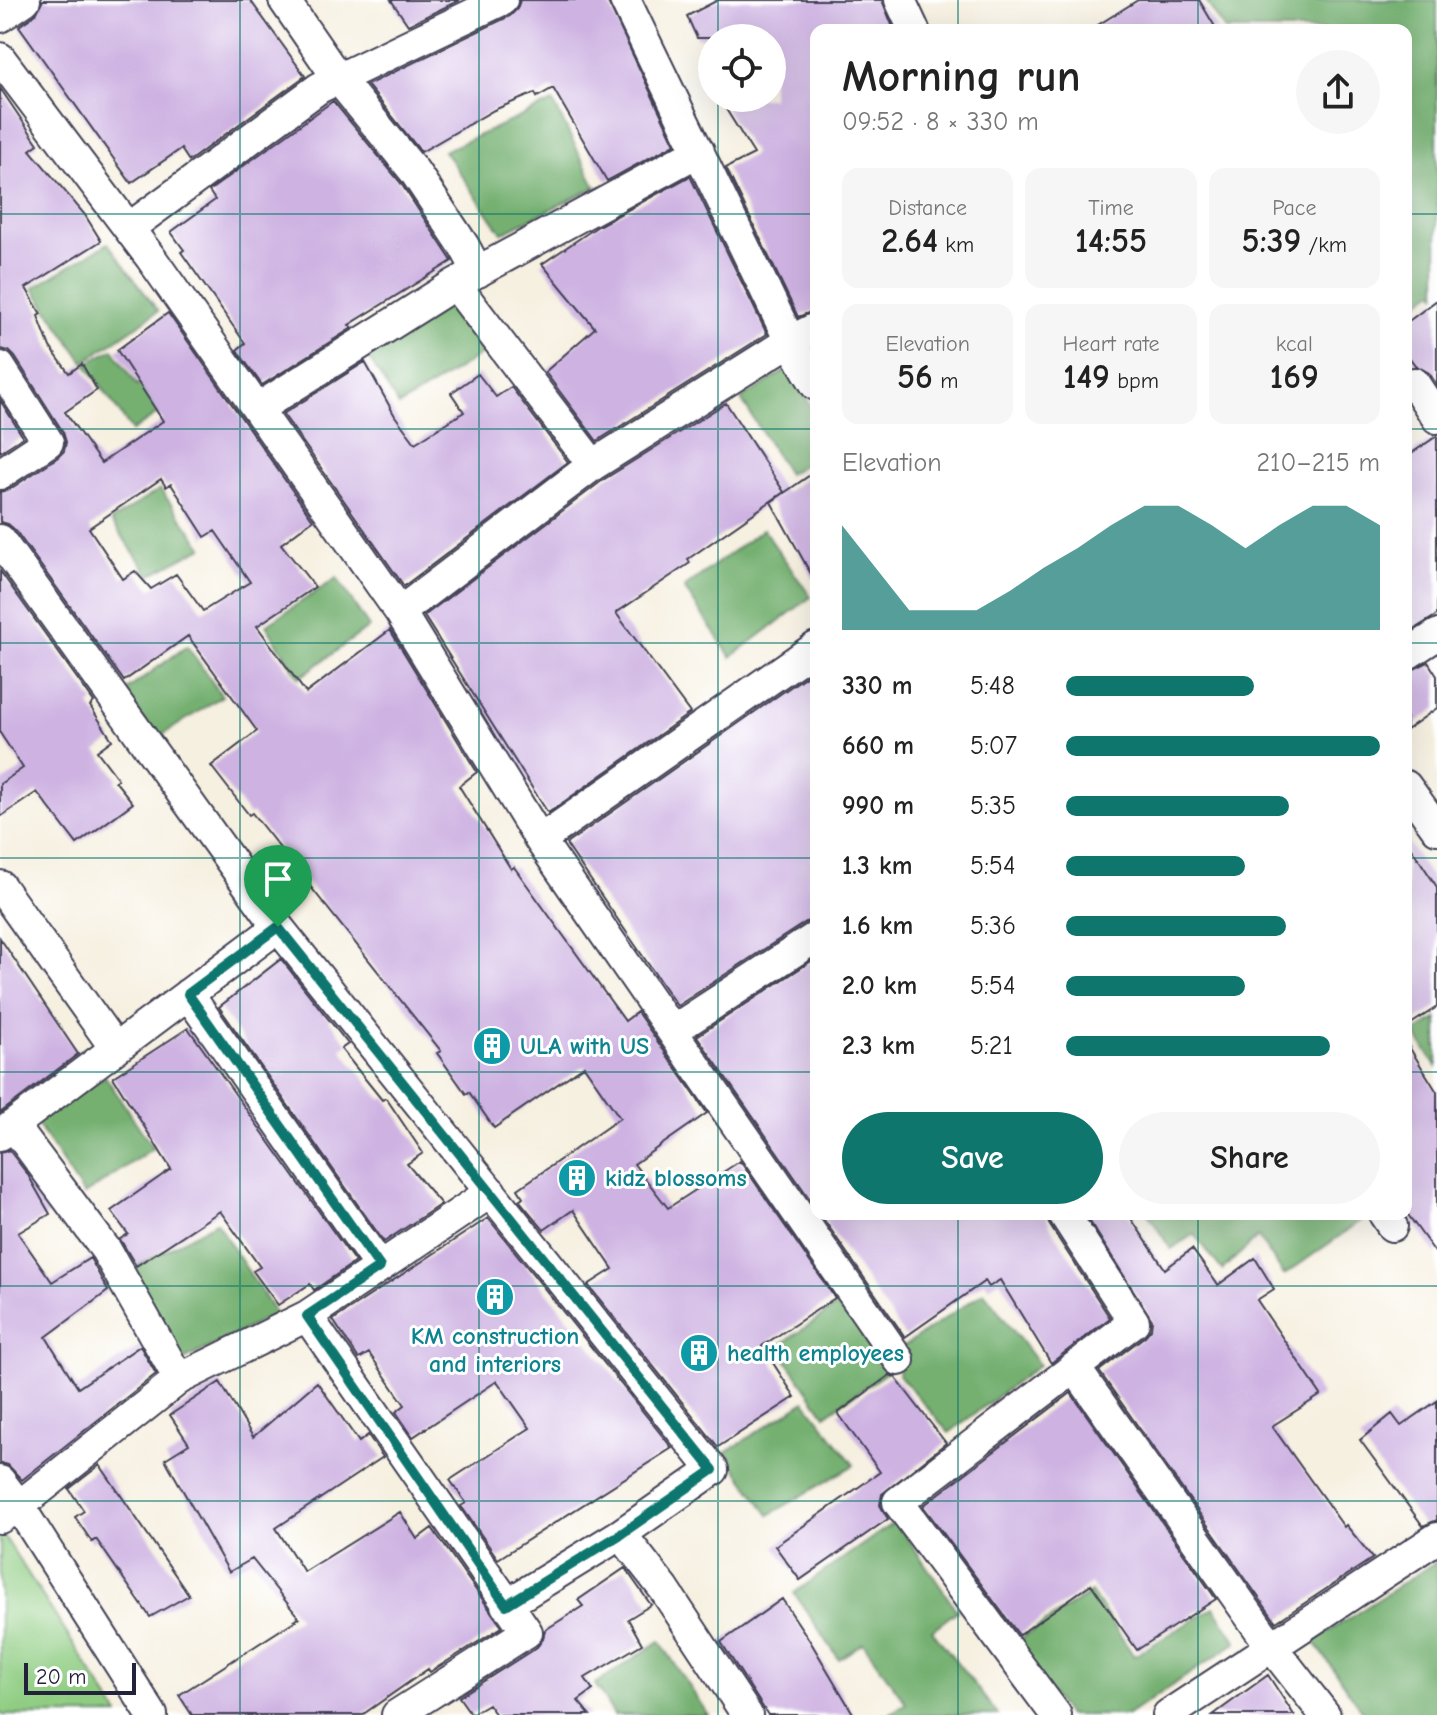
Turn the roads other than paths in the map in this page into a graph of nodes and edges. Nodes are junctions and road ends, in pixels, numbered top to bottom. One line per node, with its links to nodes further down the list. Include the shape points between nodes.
1 (25, 0): 6 (street)
2 (284, 0): 9 (street)
3 (502, 0): 9 (street)
4 (625, 0): 10 (street)
5 (900, 0): 7 (street)
6 (0, 17)
7 (911, 24)
8 (0, 58): 11 (street)
9 (337, 77): 11 (street); 12 (street, via 414,171 464,246)
10 (699, 151): 12 (street); 13 (street)
11 (129, 228): 17 (street)
12 (466, 278): 17 (street); 19 (street)
13 (803, 334): 14 (street); 19 (street)
14 (810, 361)
15 (0, 367): 20 (street, via 48,442)
16 (1414, 383): 18 (street)
17 (257, 409): 22 (street)
18 (1437, 418)
19 (593, 465): 22 (street)
20 (0, 474)
21 (0, 540): 30 (street)
22 (400, 612): 28 (street)
23 (1437, 635): 25 (street)
24 (810, 651): 28 (street)
25 (1412, 651)
26 (1412, 794): 27 (street)
27 (1437, 829)
28 (540, 840): 33 (street)
29 (0, 886): 34 (street)
30 (278, 927): 32 (street); 36 (street)
31 (810, 941): 33 (street)
32 (188, 994): 34 (street); 38 (street)
33 (672, 1031): 40 (street)
34 (115, 1048): 35 (street)
35 (7, 1130): 42 (street, via 106,1250)
36 (491, 1192): 38 (street); 45 (street, via 713,1470)
37 (1068, 1220): 41 (street, via 1134,1322)
38 (380, 1267): 39 (street)
39 (307, 1316): 42 (street); 47 (street)
40 (899, 1360)
41 (1075, 1368): 48 (street); 52 (street, via 898,1502)
42 (179, 1379): 44 (street)
43 (0, 1481): 44 (street)
44 (10, 1512): 49 (street)
45 (621, 1534): 47 (street); 51 (street)
46 (1437, 1538): 48 (street)
47 (506, 1605): 50 (street, via 527,1632)
48 (1271, 1646): 53 (street); 54 (street)
49 (152, 1715)
50 (397, 1715)
51 (747, 1715)
52 (1056, 1715)
53 (1168, 1715)
54 (1325, 1715)

